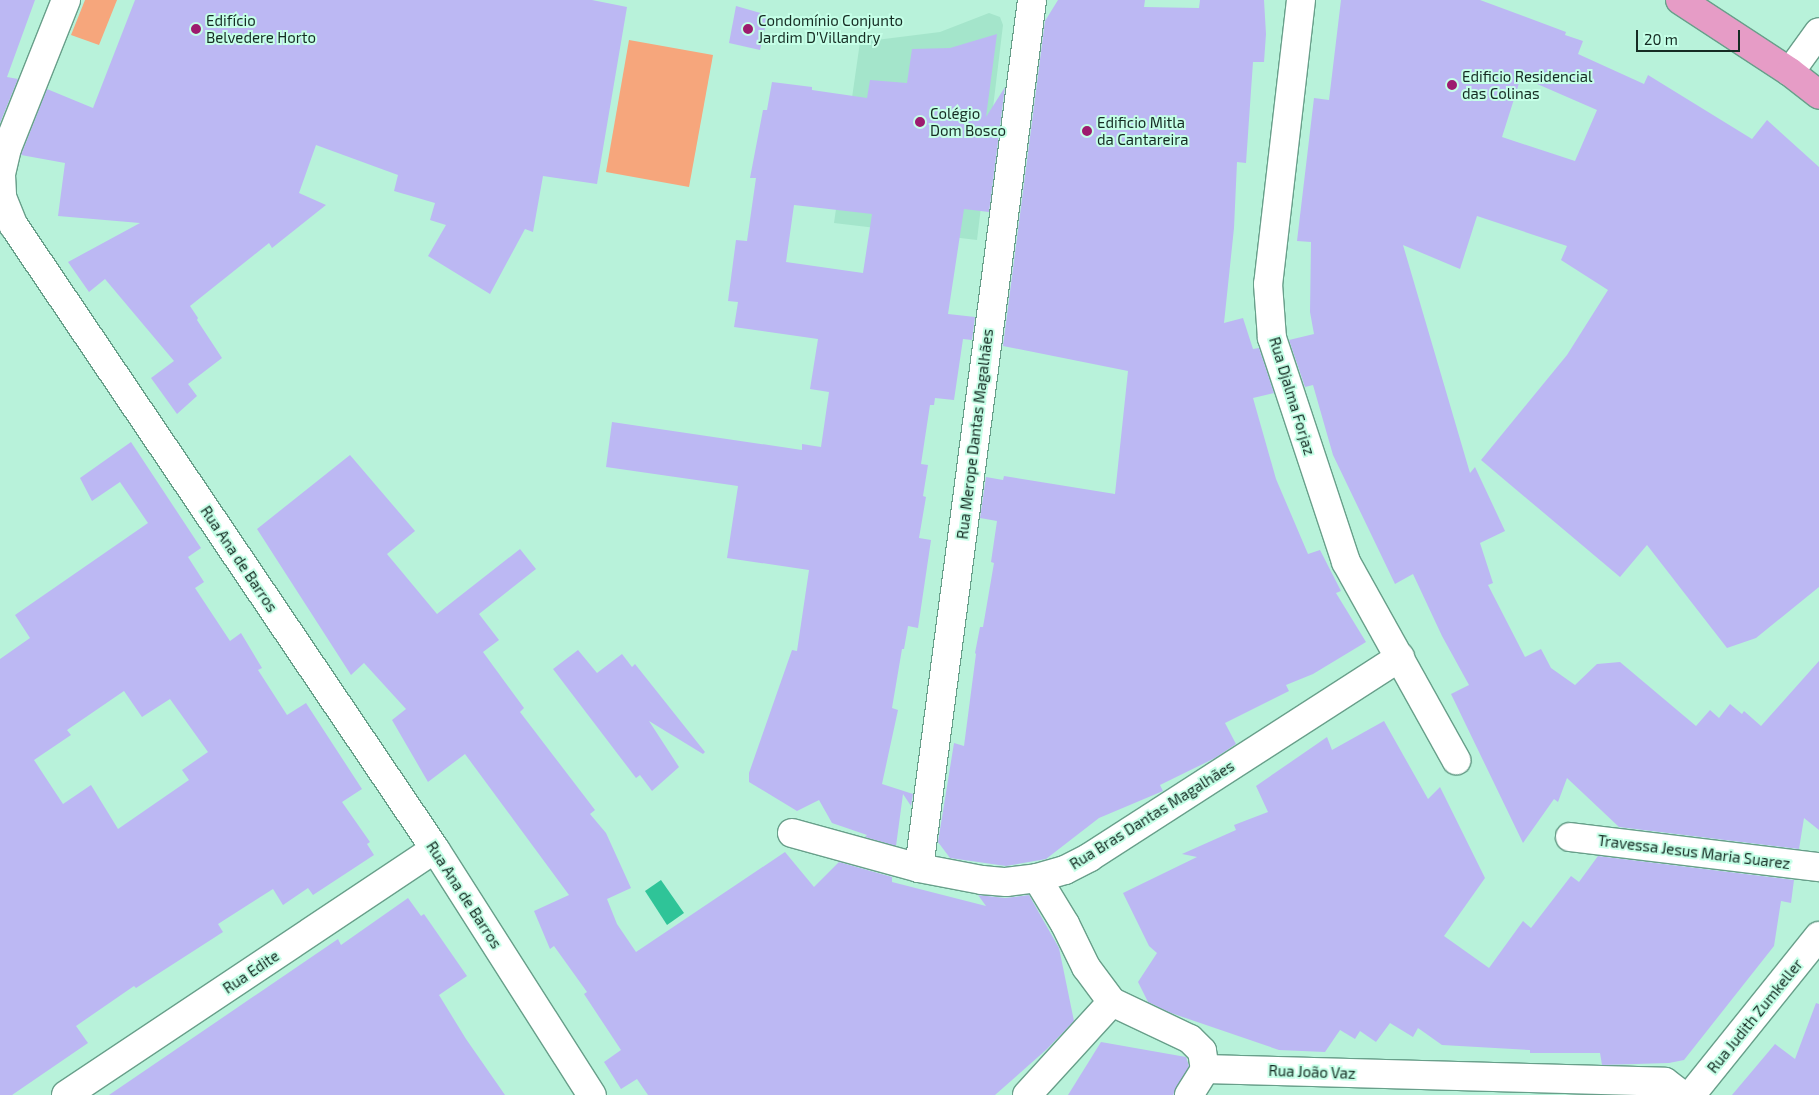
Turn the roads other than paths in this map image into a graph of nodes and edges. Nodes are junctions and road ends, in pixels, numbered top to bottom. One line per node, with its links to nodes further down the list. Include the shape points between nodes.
1 (66, 0): 12 (street, Rua Ana de Barros, via 7,148 1,175 2,197 14,226)
2 (1032, 0): 14 (street, Rua Merope Dantas Magalhães)
3 (1301, 0): 8 (street, Rua Djalma Forjaz, via 1268,284 1272,338 1346,562)
4 (1680, 0): 6 (main road)
5 (1819, 32): 6 (street)
6 (1790, 72): 7 (main road)
7 (1819, 95)
8 (1400, 657): 9 (street, Rua Djalma Forjaz); 15 (street, Rua Bras Dantas Magalhães, via 1090,856 1065,870)
9 (1456, 760)
10 (792, 834): 14 (street, Rua Bras Dantas Magalhães)
11 (1570, 837): 13 (street, Travessa Jesus Maria Suarez)
12 (435, 849): 19 (street, Rua Edite); 20 (street, Rua Ana de Barros)
13 (1819, 867)
14 (918, 868): 15 (street, Rua Bras Dantas Magalhães, via 1006,882)
15 (1037, 878): 17 (street, via 1086,966)
16 (1819, 936): 24 (street, Rua Judith Zumkeller)
17 (1112, 1002): 18 (street, via 1190,1039 1202,1051); 21 (street)
18 (1204, 1069): 22 (street); 23 (street, Rua João Vaz, via 1665,1082)
19 (66, 1095)
20 (592, 1095)
21 (1027, 1095)
22 (1189, 1095)
23 (1682, 1095)
24 (1691, 1095)

